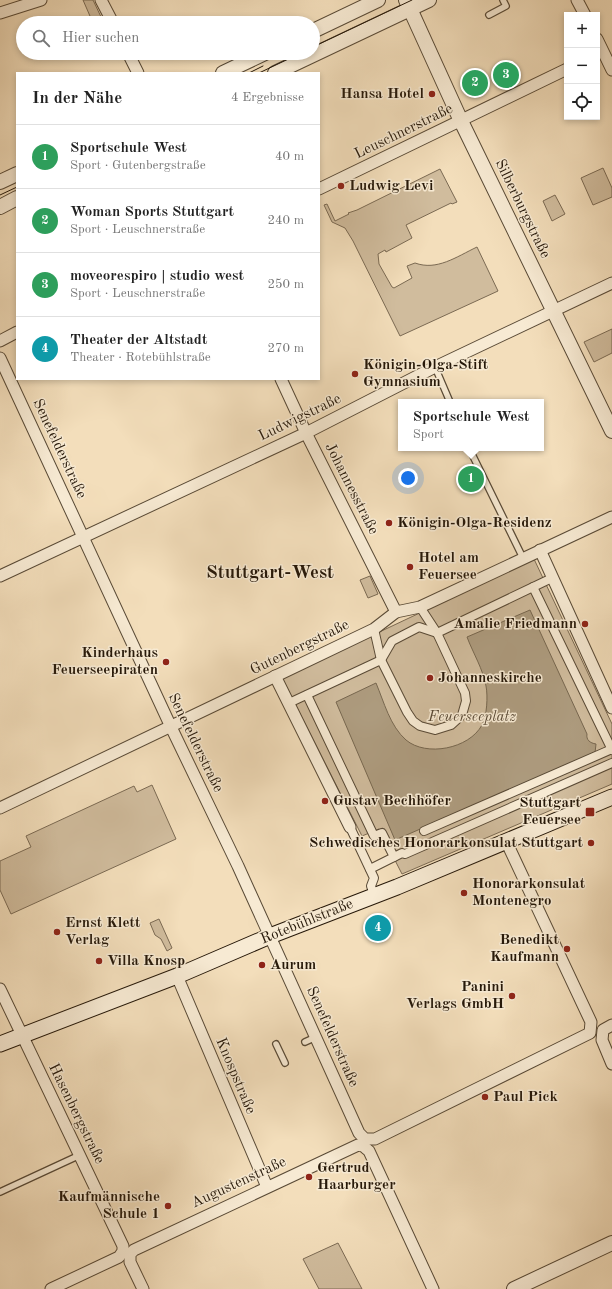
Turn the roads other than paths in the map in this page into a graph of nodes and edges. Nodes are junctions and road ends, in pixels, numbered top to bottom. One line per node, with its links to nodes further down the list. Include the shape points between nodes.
1 (41, 0): 9 (street)
2 (101, 0): 11 (street)
3 (378, 0): 12 (street)
4 (429, 0): 7 (street)
5 (503, 0): 10 (lane, via 506,6)
6 (577, 0): 8 (street)
7 (408, 5): 13 (street); 23 (street, Silberburgstraße)
8 (583, 12)
9 (0, 13)
10 (488, 15)
11 (109, 16)
12 (320, 28)
13 (320, 50)
14 (604, 51): 19 (street)
15 (132, 60): 20 (street)
16 (250, 60): 21 (street)
17 (300, 60): 22 (street)
18 (564, 70): 23 (street, Leuschnerstraße)
19 (612, 70)
20 (138, 72)
21 (225, 72)
22 (277, 72)
23 (460, 121): 26 (street, Leuschnerstraße); 30 (street, Silberburgstraße)
24 (16, 174): 25 (street)
25 (0, 182)
26 (320, 189)
27 (16, 199): 28 (street)
28 (0, 207)
29 (612, 283): 30 (street, Ludwigstraße)
30 (553, 311): 34 (street, Ludwigstraße); 37 (street, Silberburgstraße)
31 (16, 333): 32 (street)
32 (0, 341)
33 (0, 358): 41 (street, Senefelderstraße)
34 (435, 367): 36 (lane); 38 (street, Ludwigstraße)
35 (281, 380): 38 (street, Johannesstraße)
36 (449, 399)
37 (612, 431)
38 (306, 433): 41 (street, Ludwigstraße); 48 (street, Johannesstraße)
39 (470, 451): 43 (lane)
40 (612, 517): 42 (street, Gutenbergstraße)
41 (82, 537): 44 (street, Ludwigstraße); 56 (street, Senefelderstraße)
42 (540, 550): 43 (street, Gutenbergstraße); 45 (street)
43 (523, 558): 47 (street, Gutenbergstraße)
44 (0, 576)
45 (552, 578): 46 (street); 55 (street)
46 (533, 587): 50 (street); 57 (street)
47 (420, 608): 48 (street, Gutenbergstraße); 50 (street)
48 (396, 612): 49 (street, Gutenbergstraße)
49 (374, 629): 51 (street); 52 (street, Gutenbergstraße)
50 (436, 633): 51 (street, via 419,627 392,641); 51 (street, via 465,693 466,701 462,715 452,725 435,730 413,721 406,712)
51 (381, 660): 53 (street)
52 (275, 676): 54 (street); 56 (street, Gutenbergstraße)
53 (307, 695): 54 (street); 64 (street, via 374,836 382,833)
54 (289, 703): 61 (street)
55 (612, 708)
56 (170, 727): 60 (street, Gutenbergstraße); 67 (street, Senefelderstraße)
57 (612, 750): 62 (street)
58 (612, 763): 64 (street)
59 (612, 797): 63 (main road, Rotebühlstraße)
60 (0, 808)
61 (350, 827): 65 (street)
62 (424, 831)
63 (506, 841): 66 (main road, Rotebühlstraße); 71 (street)
64 (394, 857): 65 (street)
65 (370, 869): 66 (street, via 374,878 371,886)
66 (374, 895): 67 (main road, Rotebühlstraße)
67 (270, 936): 68 (main road, Rotebühlstraße); 73 (street, Senefelderstraße)
68 (177, 976): 72 (main road, Rotebühlstraße); 81 (street, Knospstraße)
69 (0, 989): 72 (street, Hasenbergstraße)
70 (612, 1025): 71 (street, Augustenstraße)
71 (596, 1031): 78 (street); 79 (street, Augustenstraße, via 375,1139)
72 (22, 1035): 75 (main road, Rotebühlstraße); 80 (street, Hasenbergstraße)
73 (316, 1037): 74 (lane); 79 (street, Senefelderstraße)
74 (305, 1042)
75 (0, 1044)
76 (276, 1044): 77 (lane, via 283,1053)
77 (285, 1063)
78 (612, 1064)
79 (364, 1142): 81 (street, Augustenstraße); 87 (street, Senefelderstraße)
80 (80, 1155): 82 (lane); 84 (street, Hasenbergstraße)
81 (267, 1187): 84 (street, Augustenstraße)
82 (0, 1192)
83 (612, 1243): 88 (street)
84 (127, 1253): 85 (street, Augustenstraße); 86 (street, Hasenbergstraße)
85 (51, 1289)
86 (143, 1289)
87 (433, 1289)
88 (514, 1289)

